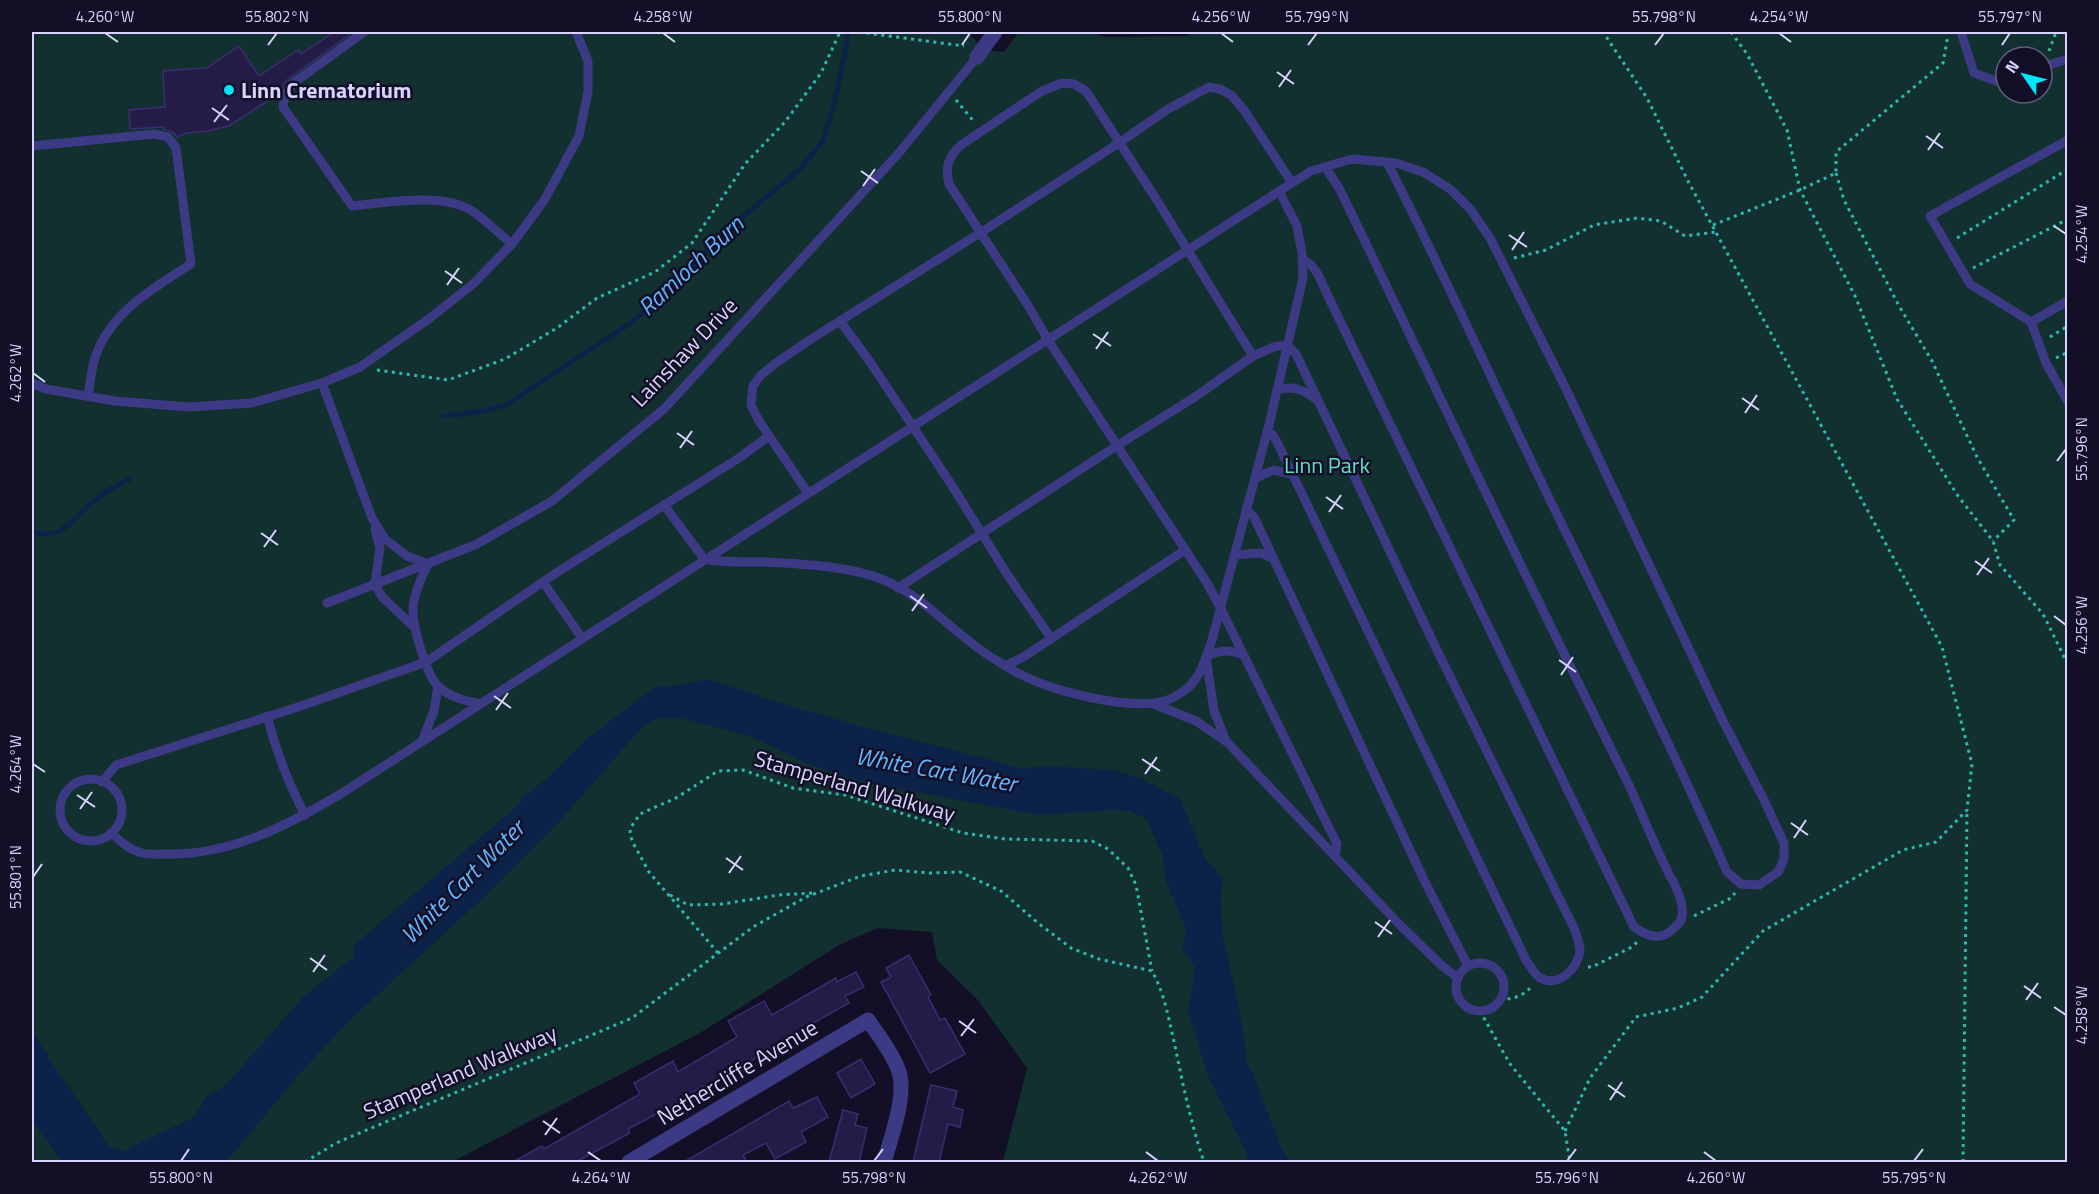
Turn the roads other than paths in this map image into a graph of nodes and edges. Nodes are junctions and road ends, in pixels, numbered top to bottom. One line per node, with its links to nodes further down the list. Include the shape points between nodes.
1 (364, 32): 15 (lane, via 292,84 283,107 289,116 352,206 445,201 471,210)
2 (576, 32): 15 (lane, via 588,61 588,92 579,136 545,199)
3 (995, 32): 5 (street, Lainshaw Drive)
4 (1961, 32): 6 (lane, via 1974,73)
5 (980, 53): 45 (lane, Lainshaw Drive, via 898,154 664,409 552,501 477,544)
6 (1994, 80)
7 (2067, 140): 20 (lane, via 1930,216 1970,284)
8 (1119, 143): 12 (lane, via 1195,93 1209,87 1220,89 1244,110); 14 (lane); 14 (lane, via 1086,91 1062,82 1042,91 950,156 946,170 949,184); 16 (lane)
9 (32, 146): 27 (lane, via 154,134 168,137 176,148 191,264 133,304 112,327 96,356)
10 (1387, 162): 10 (lane, via 1728,872 1741,884 1759,885 1778,872 1784,860 1784,843 1490,238 1450,189 1423,172); 11 (lane, via 1352,159)
11 (1325, 166): 12 (lane); 17 (lane, via 1360,231 1677,890 1682,917 1671,932 1658,938 1645,934 1634,927 1621,904 1327,294 1315,270)
12 (1292, 183): 13 (lane)
13 (1279, 191): 16 (lane); 17 (lane, via 1297,226)
14 (980, 233): 19 (lane); 21 (lane)
15 (512, 244): 25 (lane, via 473,284 430,318 360,367)
16 (1186, 250): 21 (lane); 23 (lane)
17 (1303, 260): 22 (lane, via 1303,278)
18 (2067, 301): 20 (lane)
19 (840, 321): 30 (lane); 32 (lane, via 776,363 753,386 751,405)
20 (2031, 322): 29 (lane, via 2046,363)
21 (1048, 340): 30 (lane); 33 (lane)
22 (1288, 346): 23 (lane, via 1276,346); 26 (lane); 28 (lane, via 1296,354)
23 (1253, 356): 33 (lane)
24 (32, 383): 27 (lane)
25 (321, 383): 27 (lane, via 252,403 188,407); 39 (lane)
26 (1277, 390): 28 (lane, via 1298,388); 31 (lane)
27 (88, 397)
28 (1317, 399): 34 (lane, via 1574,927 1580,951 1564,978 1552,982 1539,977 1527,962)
29 (2067, 402)
30 (912, 427): 36 (lane); 40 (lane)
31 (1267, 432): 34 (lane, via 1273,435); 35 (lane)
32 (769, 436): 36 (lane); 37 (lane)
33 (1118, 445): 40 (lane); 41 (lane)
34 (1291, 474): 35 (lane, via 1274,470)
35 (1255, 478): 38 (lane)
36 (808, 493): 44 (lane)
37 (664, 505): 44 (lane); 46 (lane)
38 (1246, 509): 42 (lane); 43 (lane, via 1254,517)
39 (372, 518): 45 (lane, via 385,539 407,556); 47 (lane, via 380,548)
40 (982, 534): 48 (lane); 52 (lane)
41 (1185, 550): 50 (lane); 52 (lane)
42 (1234, 555): 43 (lane, via 1260,553); 50 (lane)
43 (1273, 558): 68 (lane)
44 (704, 559): 48 (lane, via 816,566 884,580); 53 (lane)
45 (428, 564): 47 (lane, Lainshaw Drive); 51 (lane, via 413,607)
46 (543, 582): 53 (lane); 56 (lane)
47 (375, 584): 49 (lane, Lainshaw Drive); 51 (lane, via 382,597)
48 (898, 588): 57 (lane)
49 (327, 603)
50 (1220, 607): 54 (lane); 55 (lane)
51 (414, 627): 56 (lane)
52 (1051, 638): 57 (lane)
53 (582, 639): 60 (lane)
54 (1243, 655): 55 (lane, via 1218,650); 67 (lane, via 1337,844)
55 (1206, 657): 59 (lane, via 1201,673 1184,690 1164,701); 63 (lane, via 1214,711)
56 (426, 662): 58 (lane); 61 (lane)
57 (1005, 666): 59 (lane, via 1058,689 1101,699)
58 (438, 686): 60 (lane, via 462,701); 62 (lane, via 434,711)
59 (1149, 702): 63 (lane, via 1196,721)
60 (480, 704): 62 (lane)
61 (267, 716): 64 (lane, via 116,765); 65 (lane, via 276,751)
62 (422, 742): 65 (lane)
63 (1227, 742): 67 (lane)
64 (102, 782): 66 (lane, via 111,787 121,805 118,825); 66 (lane, via 82,781 73,785 61,801 60,811 66,830 83,840 103,839)
65 (305, 815): 66 (lane, via 236,844 187,854 143,854 125,846)
66 (111, 833)
67 (1335, 855): 69 (lane, via 1432,957)
68 (1468, 966): 69 (lane); 69 (lane, via 1484,963 1497,970 1504,985 1500,1000 1488,1010 1472,1010 1456,993)
69 (1458, 978)
70 (629, 1162): 71 (street, Nethercliffe Avenue, via 868,1020 898,1069 901,1085)
71 (884, 1162)

